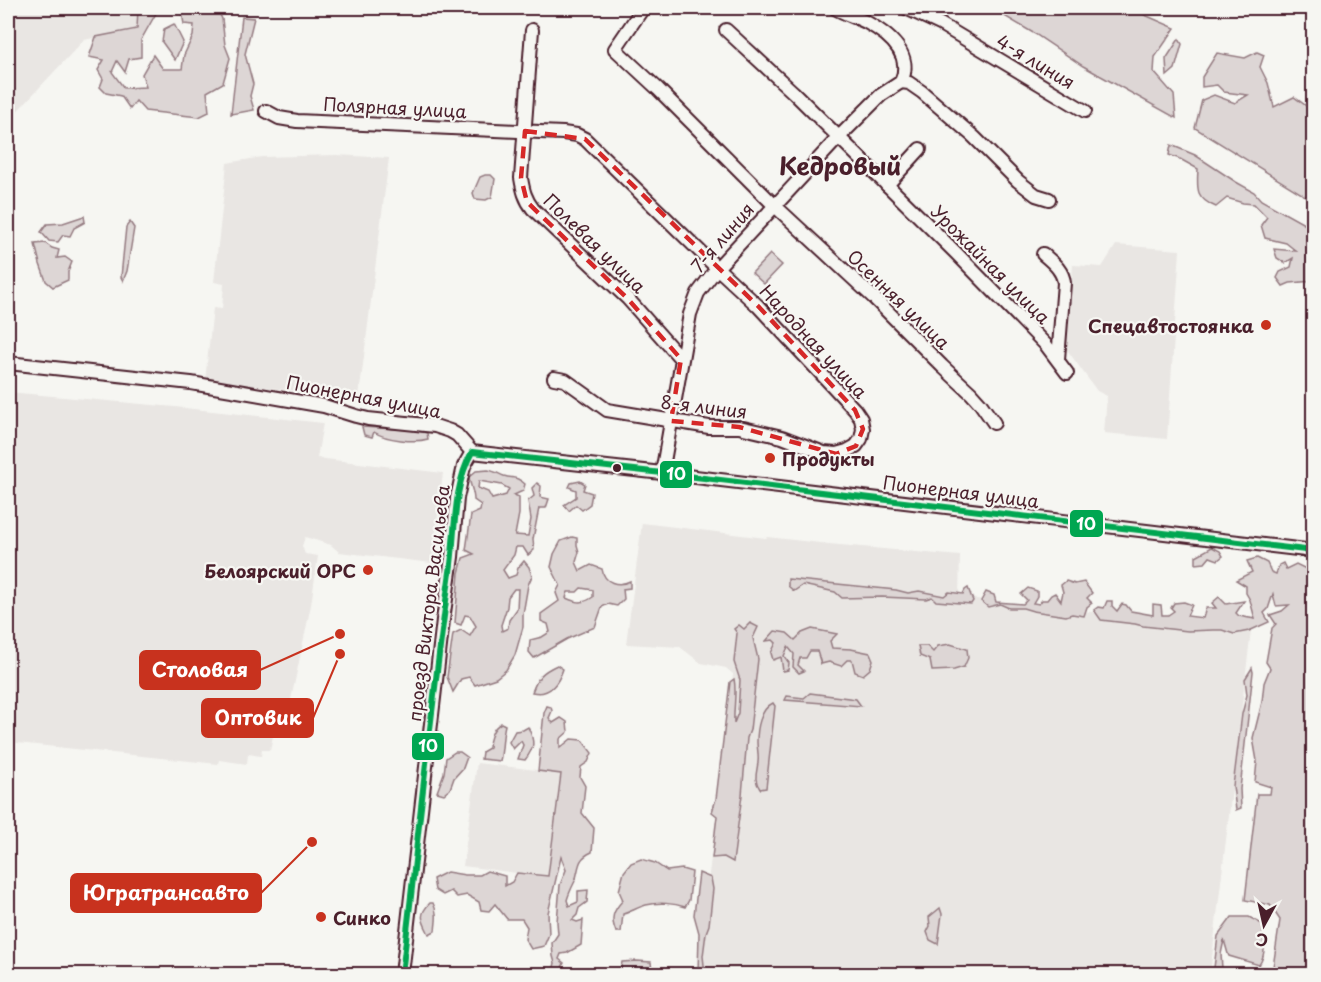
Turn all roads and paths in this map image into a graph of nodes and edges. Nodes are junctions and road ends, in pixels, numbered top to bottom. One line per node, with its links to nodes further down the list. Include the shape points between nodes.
1 (643, 8): 14 (street, Осенняя улица, via 615,48)
2 (835, 8): 6 (street, via 873,26 894,43 905,64)
3 (906, 8): 8 (street, 4-я линия, via 940,24)
4 (532, 30): 9 (street, Полевая улица)
5 (726, 30): 10 (street, Урожайная улица)
6 (901, 82): 10 (street, via 881,94); 13 (street, via 922,92 1018,181 1036,195)
7 (266, 111): 9 (street, Полярная улица, via 297,121)
8 (1085, 111)
9 (525, 131): 16 (street, Народная улица, via 585,139); 17 (street, Полевая улица, via 521,178 527,202 628,299)
10 (838, 138): 12 (street, Урожайная улица); 14 (street)
11 (920, 149): 12 (street)
12 (883, 182): 18 (street, Урожайная улица)
13 (1049, 199)
14 (774, 205): 16 (street, 7-я линия); 23 (street, Осенняя улица, via 971,393)
15 (1043, 254): 18 (street, via 1064,276 1065,283)
16 (717, 268): 17 (street, 7-я линия, via 698,293); 24 (street, Народная улица, via 855,410 863,429)
17 (681, 359): 22 (street)
18 (1058, 359): 20 (street, Урожайная улица)
19 (8, 363): 25 (street, Пионерная улица, via 191,383 324,406 368,419 435,426 457,435)
20 (1067, 373)
21 (554, 378): 22 (street, 8-я линия, via 565,380 607,410)
22 (671, 421): 24 (street, 8-я линия, via 739,427 782,437 824,453 836,454); 26 (street)
23 (994, 423)
24 (856, 446)
25 (472, 452): 26 (street, Пионерная улица); 28 (street, проезд Виктора Васильева, via 464,466 458,498)
26 (662, 473): 27 (street, Пионерная улица)
27 (1314, 551)
28 (402, 975)

